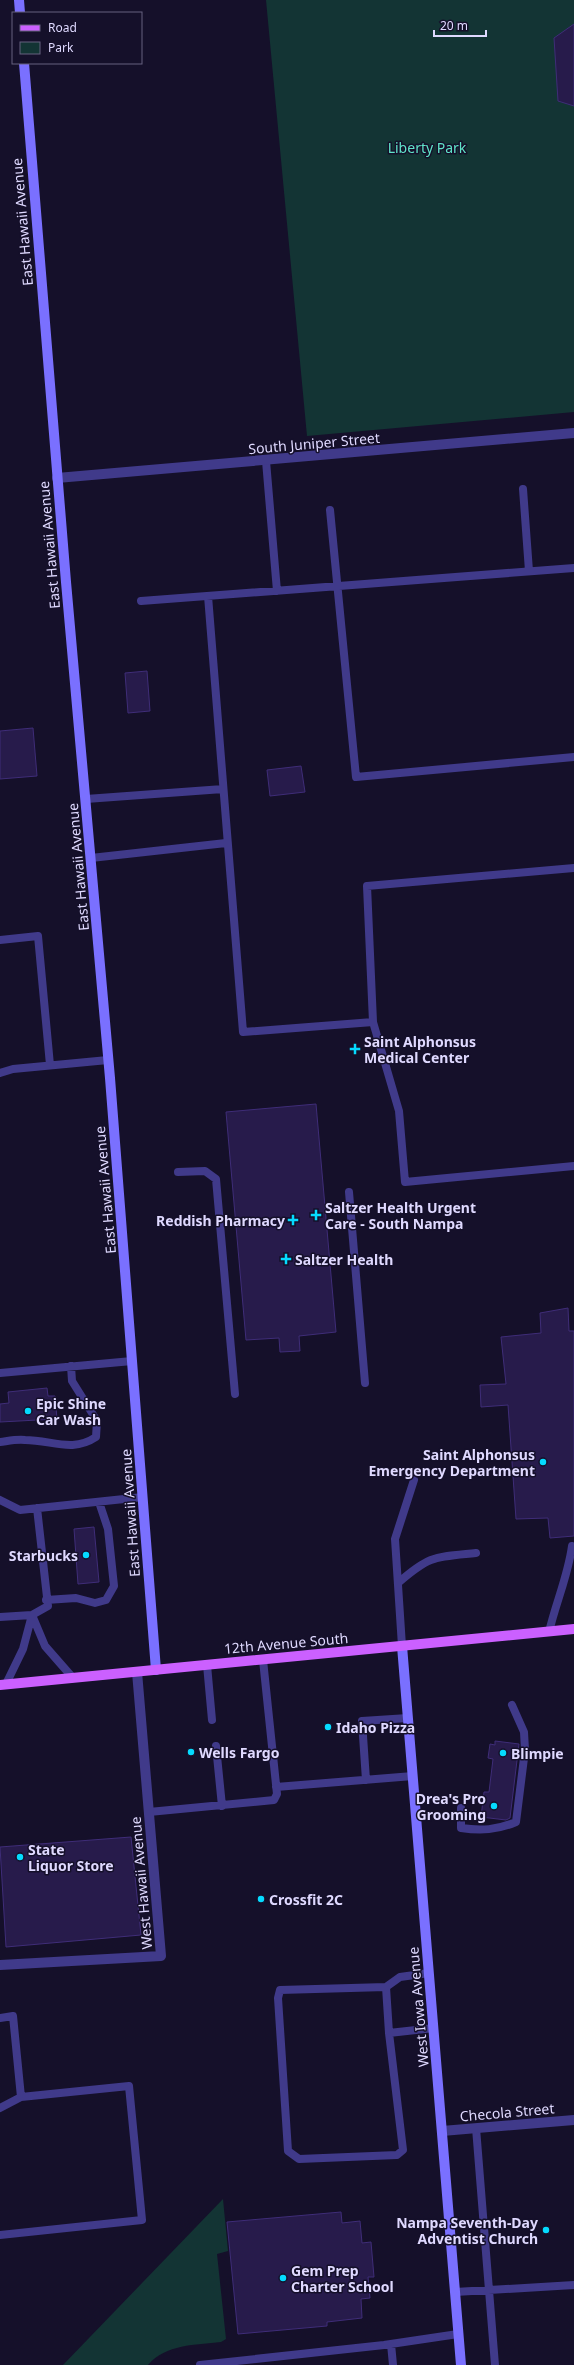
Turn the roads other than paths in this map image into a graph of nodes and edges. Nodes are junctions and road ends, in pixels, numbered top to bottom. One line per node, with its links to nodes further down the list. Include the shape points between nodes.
1 (19, 0): 2 (street)
2 (20, 12)
3 (24, 64): 6 (street, East Hawaii Avenue)
4 (574, 433): 5 (street, South Juniper Street)
5 (266, 461): 6 (street, South Juniper Street); 12 (lane)
6 (57, 478): 17 (street, East Hawaii Avenue)
7 (523, 489): 10 (lane)
8 (330, 510): 11 (lane)
9 (574, 568): 10 (lane)
10 (529, 571): 11 (lane)
11 (338, 587): 12 (lane); 15 (lane, via 356,777)
12 (277, 591): 13 (lane)
13 (208, 596): 14 (lane); 16 (lane)
14 (141, 602)
15 (574, 757)
16 (223, 789): 17 (lane); 18 (lane)
17 (86, 799): 19 (street, East Hawaii Avenue)
18 (226, 843): 19 (lane); 22 (lane, via 243,1032)
19 (91, 858): 23 (street, East Hawaii Avenue)
20 (574, 868): 22 (lane, via 366,886)
21 (0, 940): 24 (lane, via 38,936)
22 (373, 1022): 26 (lane, via 399,1111 405,1182)
23 (108, 1060): 24 (lane); 29 (street, East Hawaii Avenue)
24 (50, 1066): 25 (lane, via 13,1069)
25 (0, 1073)
26 (574, 1166)
27 (178, 1172): 33 (lane, via 205,1170 216,1179)
28 (349, 1192): 32 (lane)
29 (132, 1361): 30 (lane); 36 (street, East Hawaii Avenue)
30 (71, 1366): 31 (lane); 34 (lane, via 72,1382 97,1420 96,1437 85,1444 72,1445 25,1440)
31 (0, 1373)
32 (365, 1383)
33 (235, 1394)
34 (0, 1442)
35 (414, 1480): 42 (lane, via 395,1539)
36 (143, 1497): 38 (lane); 51 (street, East Hawaii Avenue)
37 (0, 1500): 39 (lane, via 20,1510)
38 (100, 1502): 39 (lane); 43 (lane, via 108,1529 114,1586 106,1600 95,1603 76,1598)
39 (37, 1508): 43 (lane)
40 (574, 1551): 47 (lane, via 572,1546 568,1570 555,1604)
41 (476, 1553): 42 (lane, via 437,1557 420,1564)
42 (398, 1583): 48 (lane)
43 (46, 1600): 44 (lane, via 48,1606)
44 (32, 1615): 45 (lane); 53 (lane, via 45,1646); 54 (lane, via 23,1649)
45 (0, 1617)
46 (574, 1629): 47 (main road, 12th Avenue South)
47 (549, 1632): 48 (main road, 12th Avenue South)
48 (402, 1646): 49 (main road, 12th Avenue South); 56 (street, West Iowa Avenue)
49 (263, 1660): 50 (main road, 12th Avenue South); 61 (lane)
50 (207, 1665): 51 (main road, 12th Avenue South); 57 (lane)
51 (156, 1670): 52 (main road, 12th Avenue South)
52 (137, 1672): 53 (main road, 12th Avenue South); 64 (street, West Hawaii Avenue)
53 (73, 1678): 54 (main road, 12th Avenue South)
54 (3, 1684)
55 (512, 1705): 63 (lane, via 524,1732 525,1750 516,1822 501,1828 479,1831 461,1828)
56 (408, 1718): 59 (street, West Iowa Avenue); 60 (lane, via 362,1721)
57 (212, 1720)
58 (216, 1746): 62 (lane)
59 (413, 1776): 60 (lane); 66 (street, West Iowa Avenue)
60 (366, 1780): 61 (lane)
61 (276, 1787): 62 (lane, via 277,1794 274,1800)
62 (222, 1806): 64 (lane)
63 (461, 1808)
64 (149, 1812): 65 (street, West Hawaii Avenue, via 161,1956)
65 (0, 1965)
66 (429, 1973): 67 (lane, via 400,1977); 69 (street, West Iowa Avenue)
67 (386, 1987): 70 (lane); 70 (lane, via 280,1990 278,1998 288,2151 299,2159 397,2155 403,2150)
68 (0, 2018): 71 (lane, via 13,2016)
69 (434, 2028): 70 (lane); 75 (street, West Iowa Avenue)
70 (389, 2032)
71 (21, 2097): 72 (lane); 76 (lane, via 129,2086 142,2220)
72 (0, 2108)
73 (574, 2120): 74 (street, Checola Street)
74 (476, 2128): 75 (street, Checola Street); 78 (lane)
75 (442, 2131): 79 (street, West Iowa Avenue)
76 (0, 2234)
77 (574, 2285): 78 (lane)
78 (489, 2290): 79 (lane); 85 (lane)
79 (455, 2292): 80 (street, West Iowa Avenue)
80 (458, 2334): 81 (lane); 84 (street, West Iowa Avenue)
81 (391, 2344): 82 (lane); 83 (lane)
82 (200, 2365)
83 (393, 2365)
84 (461, 2365)
85 (495, 2365)

